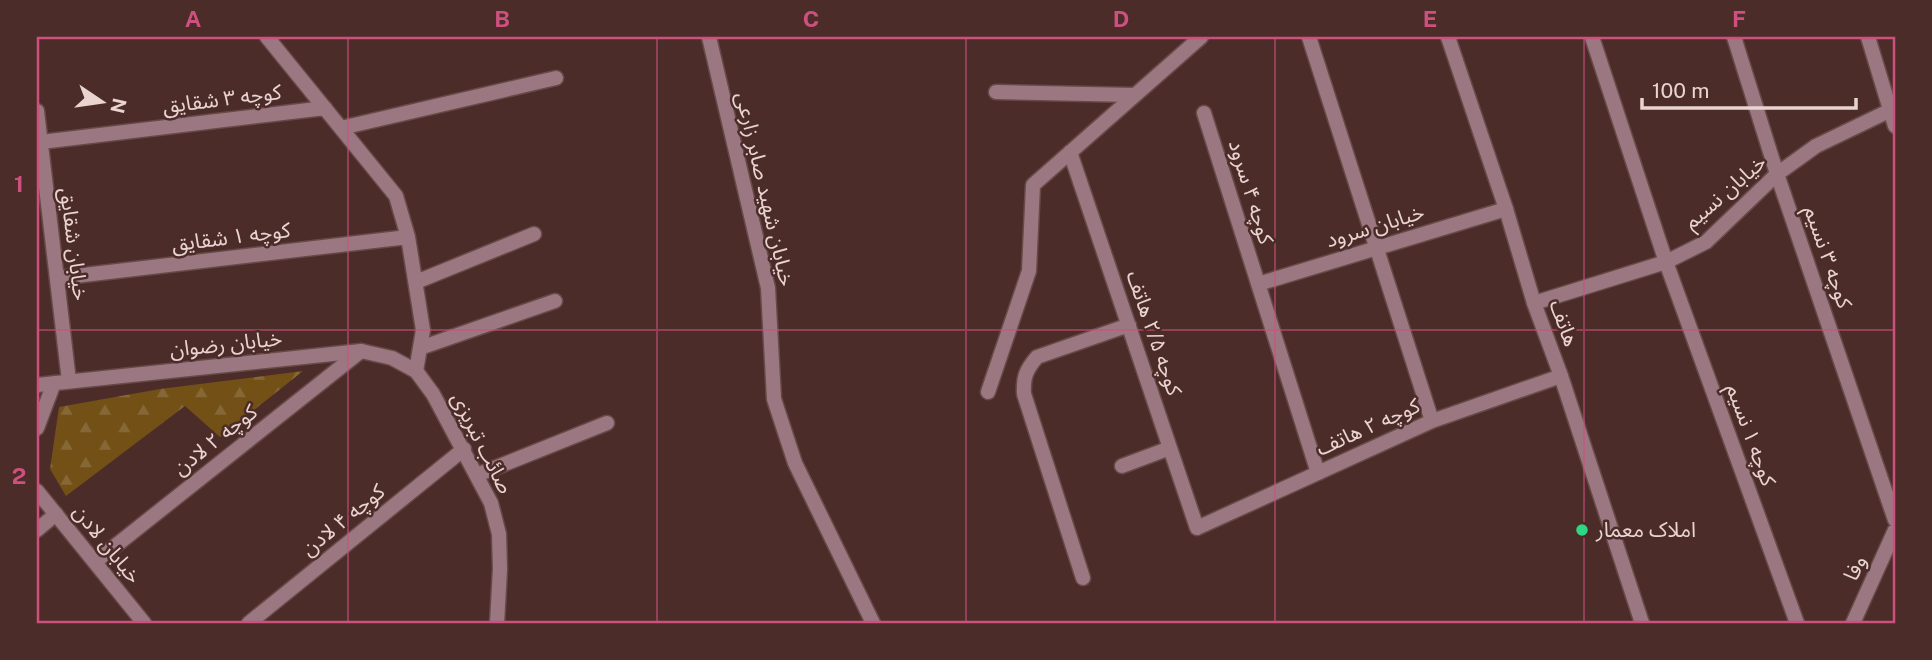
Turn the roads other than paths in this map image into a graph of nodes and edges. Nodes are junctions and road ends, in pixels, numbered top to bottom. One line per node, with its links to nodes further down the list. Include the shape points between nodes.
1 (267, 37): 12 (street)
2 (709, 37): 59 (street, خیابان شهید صابر زارعی, via 768,288 774,399 795,463)
3 (1202, 37): 11 (street)
4 (1309, 37): 25 (street)
5 (1448, 37): 21 (street, هاتف)
6 (1592, 37): 26 (street, کوچه ۱ نسیم)
7 (1868, 37): 13 (street)
8 (1734, 39): 20 (street, کوچه ۳ نسیم)
9 (556, 78): 17 (street)
10 (996, 92): 11 (street)
11 (1135, 95): 19 (street)
12 (325, 108): 17 (street); 18 (street, کوچه ۳ شقایق)
13 (1892, 108): 16 (street); 20 (street, خیابان نسیم, via 1816,146)
14 (37, 111): 18 (street, خیابان شقایق)
15 (1204, 113): 29 (street, کوچه ۴ سرود)
16 (1895, 126)
17 (341, 128): 24 (street, via 396,196)
18 (41, 142): 22 (street, خیابان شقایق)
19 (1070, 152): 32 (street, کوچه ۲/۵ هاتف); 39 (street, via 1033,185 1029,271)
20 (1777, 174): 26 (street, خیابان نسیم, via 1706,242); 50 (street, کوچه ۳ نسیم)
21 (1506, 209): 25 (street, خیابان سرود); 31 (street, هاتف)
22 (43, 218): 27 (street, خیابان شقایق)
23 (534, 234): 28 (street)
24 (408, 237): 27 (street, کوچه ۱ شقایق); 28 (street)
25 (1376, 247): 29 (street, خیابان سرود); 40 (street)
26 (1665, 262): 31 (street, خیابان نسیم); 61 (street, کوچه ۱ نسیم)
27 (58, 278): 37 (street, خیابان شقایق)
28 (416, 282): 33 (street, via 423,330)
29 (1258, 284): 46 (street, کوچه ۴ سرود)
30 (555, 301): 33 (street)
31 (1534, 303): 36 (street, هاتف)
32 (1129, 325): 44 (street, کوچه ۲/۵ هاتف); 55 (street, via 1037,357 1023,379)
33 (420, 348): 35 (street)
34 (361, 351): 35 (street, خیابان رضوان, via 392,358); 37 (street, خیابان رضوان); 54 (street, کوچه ۲ لادن)
35 (416, 371): 43 (street, صائب تبریزی)
36 (1561, 376): 40 (street, کوچه ۲ هاتف); 60 (street, هاتف)
37 (62, 382): 38 (street, خیابان رضوان); 42 (street)
38 (37, 385)
39 (988, 392)
40 (1432, 421): 46 (street, کوچه ۲ هاتف)
41 (607, 423): 47 (street)
42 (37, 428)
43 (464, 449): 47 (street, صائب تبریزی); 57 (street, کوچه ۴ لادن)
44 (1170, 449): 45 (street); 51 (street, کوچه ۲/۵ هاتف)
45 (1122, 466)
46 (1318, 473): 51 (street, کوچه ۲ هاتف)
47 (477, 475): 58 (street, صائب تبریزی, via 499,534)
48 (37, 491): 49 (street, خیابان لادن)
49 (56, 514): 52 (street); 54 (street, خیابان لادن)
50 (1895, 520)
51 (1197, 528)
52 (37, 530)
53 (1895, 530): 62 (street, وفا)
54 (95, 562): 56 (street, خیابان لادن)
55 (1083, 578)
56 (144, 623)
57 (249, 623)
58 (497, 623)
59 (873, 623)
60 (1642, 623)
61 (1797, 623)
62 (1853, 623)

